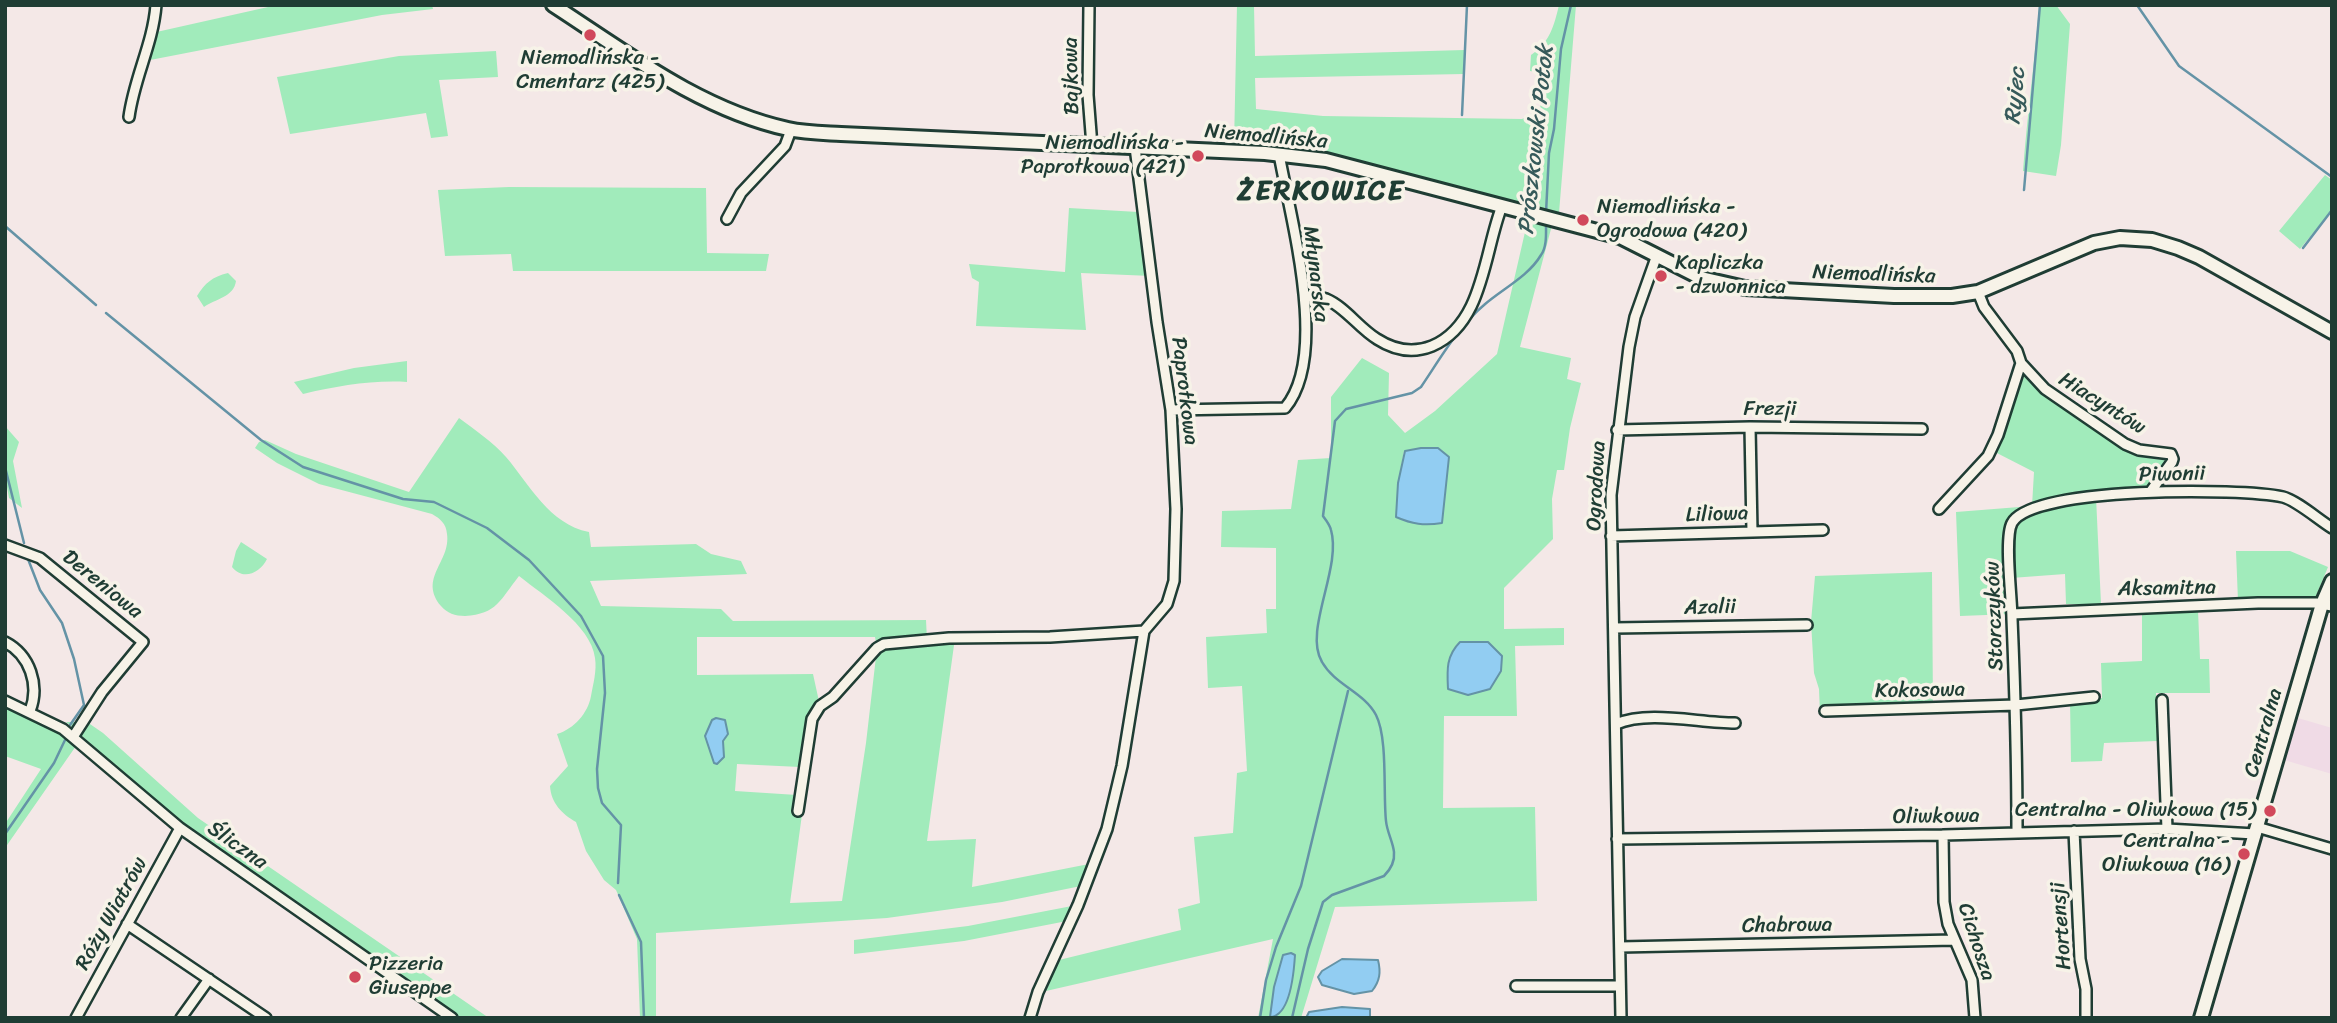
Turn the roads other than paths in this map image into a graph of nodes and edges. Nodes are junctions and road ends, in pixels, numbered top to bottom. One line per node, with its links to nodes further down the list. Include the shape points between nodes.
1 (156, 5): 4 (street)
2 (553, 5): 5 (main road, Niemodlińska, via 698,95 746,117)
3 (1089, 5): 6 (street, Bajkowa)
4 (129, 117)
5 (791, 130): 6 (main road, Niemodlińska); 10 (street, via 785,146 741,193)
6 (1092, 146): 7 (main road, Niemodlińska)
7 (1135, 148): 8 (main road, Niemodlińska); 16 (street, Paprotkowa)
8 (1279, 154): 9 (main road, Niemodlińska, via 1326,160); 13 (street, Młynarska)
9 (1502, 206): 11 (main road, Niemodlińska, via 1620,237); 13 (street, via 1472,303 1440,343 1425,349 1394,348 1325,299)
10 (727, 219)
11 (1657, 255): 12 (main road, Niemodlińska, via 1701,278 1745,288 1934,297); 19 (street, Ogrodowa, via 1635,317)
12 (1978, 292): 14 (main road, Niemodlińska, via 2094,243 2143,238 2193,254); 15 (street)
13 (1305, 296): 16 (street, Młynarska, via 1303,371 1285,408)
14 (2332, 332)
15 (2021, 363): 20 (street, Hiacyntów, via 2045,389 2125,444 2171,454 2174,459); 21 (street, via 1988,456)
16 (1171, 410): 33 (street, Paprotkowa, via 1174,582 1167,604)
17 (1750, 427): 18 (street, Frezji); 19 (street, Frezji); 25 (street)
18 (1922, 429)
19 (1617, 430): 26 (street, Ogrodowa)
20 (2151, 491): 22 (street, Piwonii, via 2062,501 2026,512); 23 (street, Piwonii, via 2285,497)
21 (1940, 509)
22 (2011, 525): 30 (street, Storczyków)
23 (2332, 528)
24 (1824, 530): 25 (street, Liliowa)
25 (1752, 532): 26 (street, Liliowa)
26 (1611, 536): 32 (street, Ogrodowa)
27 (5, 545): 43 (street, Dereniowa, via 40,558 143,642)
28 (2332, 581): 29 (main road, Centralna)
29 (2327, 605): 30 (street, Aksamitna, via 2258,603); 48 (main road, Centralna)
30 (2012, 614): 38 (street, Storczyków)
31 (1807, 625): 32 (street, Azalii)
32 (1614, 628): 41 (street, Ogrodowa)
33 (1144, 631): 44 (street, via 884,644 814,714); 63 (street, via 1107,829)
34 (5, 642): 40 (street, via 29,665 34,697)
35 (2094, 697): 38 (street)
36 (2162, 700): 46 (street)
37 (5, 701): 40 (street, Śliczna)
38 (2016, 705): 39 (street, Kokosowa); 49 (street, Storczyków)
39 (1825, 710)
40 (30, 711): 43 (street, Śliczna)
41 (1616, 723): 42 (street, via 1645,717); 51 (street, Ogrodowa)
42 (1735, 723)
43 (73, 737): 45 (street, Śliczna)
44 (798, 811)
45 (180, 828): 53 (street, Róży Wiatrów); 62 (street, Śliczna)
46 (2167, 829): 47 (street, Oliwkowa); 48 (street, Oliwkowa)
47 (2074, 831): 49 (street, Oliwkowa); 66 (street, Hortensji)
48 (2256, 831): 52 (street, Oliwkowa); 67 (main road, Centralna)
49 (2017, 832): 50 (street, Oliwkowa)
50 (1943, 835): 51 (street, Oliwkowa); 54 (street, Cichosza, via 1944,902)
51 (1617, 839): 55 (street, Ogrodowa)
52 (2332, 849)
53 (127, 924): 56 (street); 59 (street, Róży Wiatrów)
54 (1954, 940): 55 (street, Chabrowa); 65 (street, Cichosza, via 1972,980)
55 (1620, 947): 58 (street, Ogrodowa)
56 (209, 979): 60 (street); 61 (street)
57 (1516, 986): 58 (street)
58 (1620, 986): 64 (street, Ogrodowa)
59 (76, 1018)
60 (181, 1018)
61 (266, 1018)
62 (452, 1018)
63 (1030, 1018)
64 (1621, 1018)
65 (1976, 1018)
66 (2086, 1018)
67 (2201, 1018)

